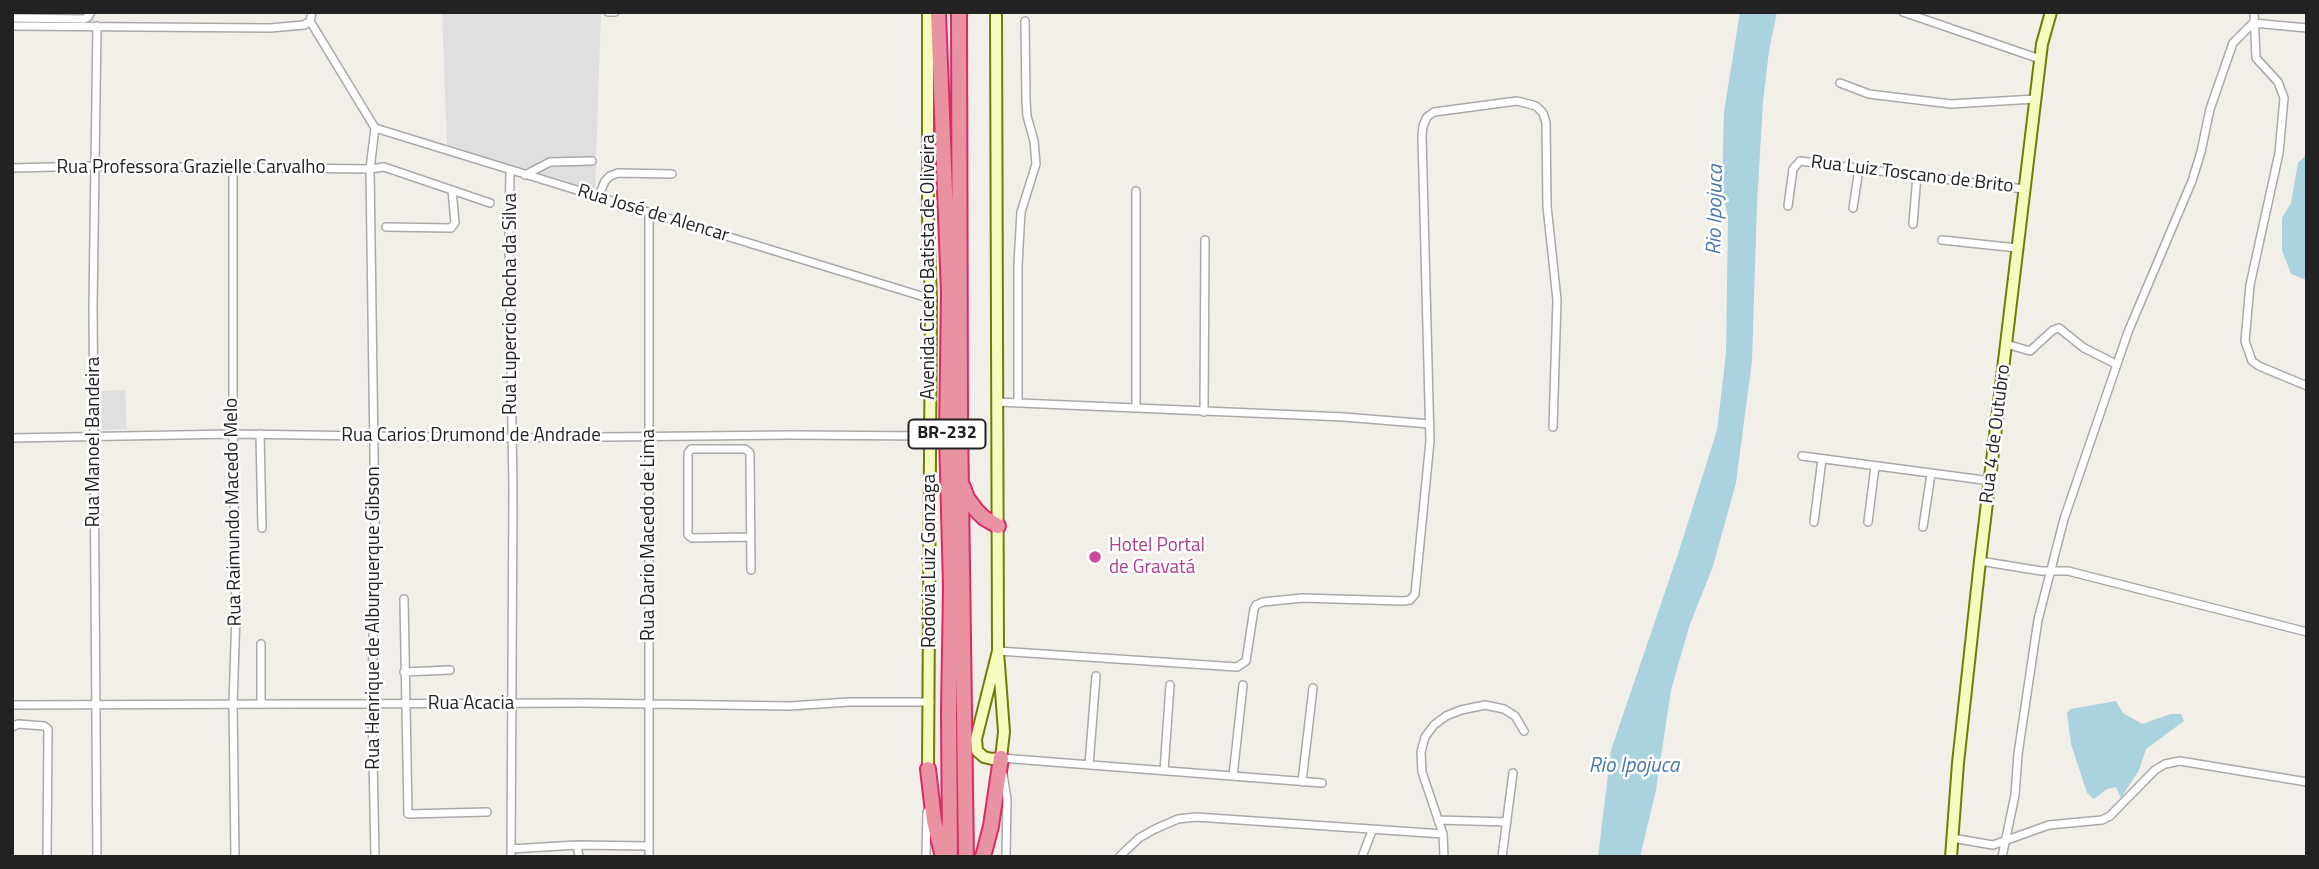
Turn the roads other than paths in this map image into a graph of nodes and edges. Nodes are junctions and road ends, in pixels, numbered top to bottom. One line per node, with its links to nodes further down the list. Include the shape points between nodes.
1 (90, 12): 12 (street, via 83,19)
2 (312, 12): 14 (street)
3 (608, 12): 4 (street)
4 (615, 12)
5 (928, 12): 46 (main road, Avenida Cicero Batista de Oliveira)
6 (939, 12): 129 (highway, Rodovia Luiz Gonzaga / BR-232, via 949,293)
7 (959, 12): 71 (highway, Rodovia Luiz Gonzaga / BR-232)
8 (996, 12): 50 (main road)
9 (1903, 12): 19 (street)
10 (2051, 12): 19 (main road, Rua 4 de Outubro)
11 (2254, 12): 15 (street)
12 (12, 18)
13 (1025, 21): 51 (street, via 1027,116 1036,163 1021,212)
14 (310, 22): 17 (street, via 270,28); 22 (street)
15 (2253, 23): 18 (street); 48 (street, via 2235,38 2192,181); 49 (street, via 2256,58 2283,90 2284,107 2279,153 2250,285 2245,341 2252,361)
16 (12, 26): 17 (street)
17 (97, 26): 24 (street, Rua Manoel Bandeira)
18 (2307, 28)
19 (2040, 59): 21 (main road, Rua 4 de Outubro)
20 (1840, 83): 21 (street, via 1869,94 1951,104)
21 (2035, 99): 33 (main road, Rua 4 de Outubro)
22 (375, 128): 27 (street, Rua Henrique de Alburquerque Gibson); 29 (street, Rua José de Alencar)
23 (592, 161): 31 (street, via 550,162)
24 (94, 166): 25 (street, Rua Professora Grazielle Carvalho); 26 (street, Rua Professora Grazielle Carvalho); 62 (street, Rua Manoel Bandeira)
25 (233, 167): 27 (street, Rua Professora Grazielle Carvalho); 56 (street, Rua Raimundo Macedo Melo)
26 (12, 168)
27 (370, 169): 34 (street, Rua Professora Grazielle Carvalho, via 394,169); 58 (street, Rua Henrique de Alburquerque Gibson)
28 (1859, 169): 32 (street, Rua Luiz Toscano de Brito); 38 (street, Rua Luiz Toscano de Brito, via 1800,161 1793,169); 39 (street)
29 (510, 171): 31 (street, Rua José de Alencar); 64 (street, Rua Lupercio Rocha da Silva)
30 (671, 174): 36 (street, via 618,173 606,181)
31 (525, 175): 36 (street, Rua José de Alencar)
32 (1917, 175): 33 (street, Rua Luiz Toscano de Brito); 41 (street)
33 (2024, 189): 45 (main road, Rua 4 de Outubro)
34 (452, 190): 37 (street, Rua Professora Grazielle Carvalho); 42 (street, via 451,228)
35 (1136, 191): 52 (street)
36 (598, 198): 40 (street, Rua José de Alencar)
37 (490, 203)
38 (1788, 206)
39 (1853, 208)
40 (649, 213): 46 (street, Rua José de Alencar); 59 (street, Rua Dario Macedo de Lima)
41 (1913, 224)
42 (386, 227)
43 (1205, 240): 53 (street)
44 (1942, 240): 45 (street)
45 (2017, 248): 47 (main road, Rua 4 de Outubro)
46 (931, 299): 61 (main road, Avenida Cicero Batista de Oliveira)
47 (2006, 344): 48 (street, via 2030,351 2059,328 2084,348); 70 (main road, Rua 4 de Outubro)
48 (2116, 364): 80 (street)
49 (2307, 386)
50 (997, 401): 51 (street); 74 (main road)
51 (1018, 402): 52 (street)
52 (1136, 408): 53 (street)
53 (1204, 412): 54 (street)
54 (1430, 424): 55 (street, via 1423,125 1434,112 1517,101 1536,106 1546,123 1547,206 1557,300); 84 (street, via 1417,583 1410,600 1263,602 1254,609 1246,662 1237,667)
55 (1553, 427)
56 (233, 433): 57 (street, Rua Carios Drumond de Andrade); 62 (street, Rua Carios Drumond de Andrade); 92 (street, Rua Raimundo Macedo Melo)
57 (260, 434): 58 (street, Rua Carios Drumond de Andrade); 76 (street)
58 (374, 436): 64 (street, Rua Carios Drumond de Andrade); 98 (street, Rua Henrique de Alburquerque Gibson)
59 (649, 436): 60 (street, Rua Carios Drumond de Andrade); 64 (street, Rua Carios Drumond de Andrade); 96 (street, Rua Dario Macedo de Lima)
60 (720, 436): 61 (street, Rua Carios Drumond de Andrade); 65 (street)
61 (930, 436): 91 (main road, Avenida Cicero Batista de Oliveira)
62 (94, 437): 63 (street, Rua Carios Drumond de Andrade); 99 (street, Rua Manoel Bandeira)
63 (12, 438)
64 (512, 438): 95 (street, Rua Lupercio Rocha da Silva)
65 (720, 449): 77 (street, via 749,452); 77 (street, via 688,453 687,533 692,538)
66 (1802, 456): 67 (street)
67 (1822, 459): 68 (street); 72 (street)
68 (1875, 466): 69 (street); 73 (street)
69 (1931, 474): 70 (street); 75 (street)
70 (1991, 481): 78 (main road, Rua 4 de Outubro)
71 (961, 483): 74 (highway, via 976,510); 130 (highway, Rodovia Luiz Gonzaga / BR-232)
72 (1814, 522)
73 (1868, 522)
74 (998, 526): 84 (main road)
75 (1923, 527)
76 (262, 528)
77 (750, 537): 79 (street)
78 (1980, 561): 80 (street); 116 (main road, Rua 4 de Outubro)
79 (751, 570)
80 (2050, 570): 82 (street); 117 (street)
81 (404, 598): 86 (street)
82 (2307, 632)
83 (261, 644): 93 (street)
84 (998, 651): 102 (main road, via 1004,732); 102 (main road, via 976,739 977,751)
85 (450, 670): 86 (street)
86 (404, 672): 94 (street)
87 (1096, 677): 103 (street)
88 (1170, 685): 105 (street)
89 (1243, 685): 107 (street)
90 (1313, 688): 108 (street)
91 (930, 702): 96 (street, Rua Acacia); 104 (main road, Avenida Cicero Batista de Oliveira)
92 (233, 704): 93 (street, Rua Acacia); 99 (street, Rua Acacia); 123 (street, Rua Raimundo Macedo Melo)
93 (261, 704): 98 (street, Rua Acacia)
94 (405, 704): 95 (street, Rua Acacia); 98 (street, Rua Acacia); 111 (street, via 408,814)
95 (511, 704): 96 (street, Rua Acacia); 120 (street, Rua Lupercio Rocha da Silva)
96 (649, 704): 119 (street, Rua Dario Macedo de Lima)
97 (12, 705): 99 (street, Rua Acacia)
98 (372, 705): 124 (street, Rua Henrique de Alburquerque Gibson)
99 (97, 706): 122 (street, Rua Manoel Bandeira)
100 (12, 727): 121 (street, via 48,729)
101 (1524, 731): 112 (street, via 1515,716 1485,705 1461,710 1434,725 1420,752)
102 (1001, 762): 103 (street); 131 (highway); 132 (street, via 1007,799)
103 (1088, 765): 105 (street)
104 (928, 769): 127 (street, Avenida Cicero Batista de Oliveira); 128 (highway)
105 (1164, 771): 107 (street)
106 (1513, 774): 113 (street)
107 (1233, 776): 108 (street)
108 (1302, 782): 110 (street)
109 (2307, 782): 117 (street, via 2180,761 2155,770 2106,818 2049,825)
110 (1322, 783)
111 (487, 812)
112 (1438, 820): 113 (street); 115 (street)
113 (1507, 822): 136 (street)
114 (1372, 831): 115 (street); 133 (street, via 1196,817 1155,829); 134 (street)
115 (1443, 834): 135 (street)
116 (1952, 838): 117 (street, via 1993,845); 137 (main road, Rua 4 de Outubro)
117 (2004, 841): 138 (street)
118 (577, 845): 119 (street); 120 (street); 125 (street)
119 (649, 846): 126 (street, Rua Dario Macedo de Lima)
120 (511, 853)
121 (47, 857)
122 (97, 857)
123 (234, 857)
124 (375, 857)
125 (579, 857)
126 (649, 857)
127 (926, 857)
128 (943, 857)
129 (950, 857)
130 (966, 857)
131 (983, 857)
132 (1006, 857)
133 (1119, 857)
134 (1362, 857)
135 (1444, 857)
136 (1502, 857)
137 (1951, 857)
138 (2003, 857)

